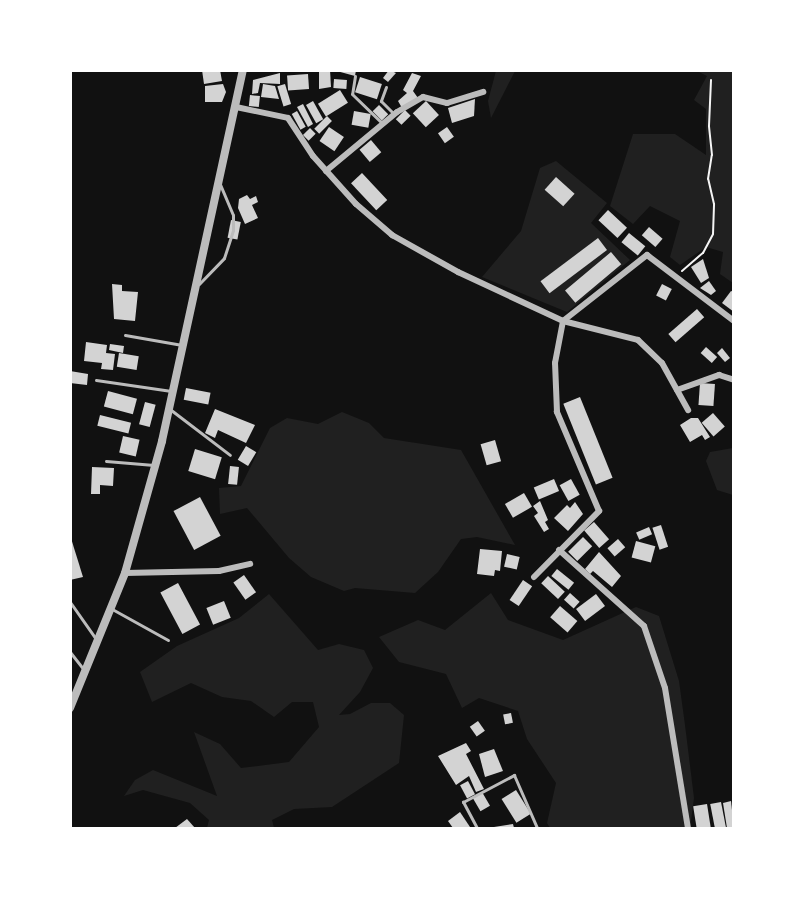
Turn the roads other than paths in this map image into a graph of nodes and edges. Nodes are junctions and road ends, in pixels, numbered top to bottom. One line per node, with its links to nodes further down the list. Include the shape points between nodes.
1 (243, 70): 5 (street)
2 (355, 76): 7 (lane, via 352,94)
3 (386, 87): 6 (lane, via 381,101)
4 (483, 92): 6 (street, via 447,103 423,97)
5 (236, 107): 8 (street, via 288,118); 9 (street)
6 (395, 114): 7 (street)
7 (384, 125): 8 (street)
8 (326, 171): 11 (street, via 392,235 458,272)
9 (218, 180): 10 (street); 10 (lane, via 233,214 233,230 224,258)
10 (197, 286): 14 (street)
11 (563, 321): 12 (street, via 647,255); 17 (street, via 638,340 662,363); 24 (street, via 555,363 557,412 599,511)
12 (734, 321)
13 (124, 335): 14 (lane)
14 (184, 345): 18 (street)
15 (96, 380): 18 (lane)
16 (734, 380): 17 (street, via 719,375)
17 (676, 390): 20 (street)
18 (173, 391): 19 (street)
19 (169, 409): 21 (lane); 23 (street)
20 (688, 410)
21 (230, 455)
22 (106, 461): 23 (lane)
23 (156, 465): 26 (street)
24 (559, 550): 27 (street); 37 (street, via 644,626 665,688)
25 (250, 564): 26 (street, via 219,570)
26 (125, 573): 29 (street)
27 (534, 577)
28 (70, 602): 30 (lane)
29 (111, 608): 30 (street); 31 (lane)
30 (98, 640): 33 (street)
31 (168, 640)
32 (70, 652): 33 (lane)
33 (85, 672): 34 (street)
34 (70, 708)
35 (477, 828): 36 (lane, via 463,802 514,775)
36 (537, 828)
37 (688, 828)

